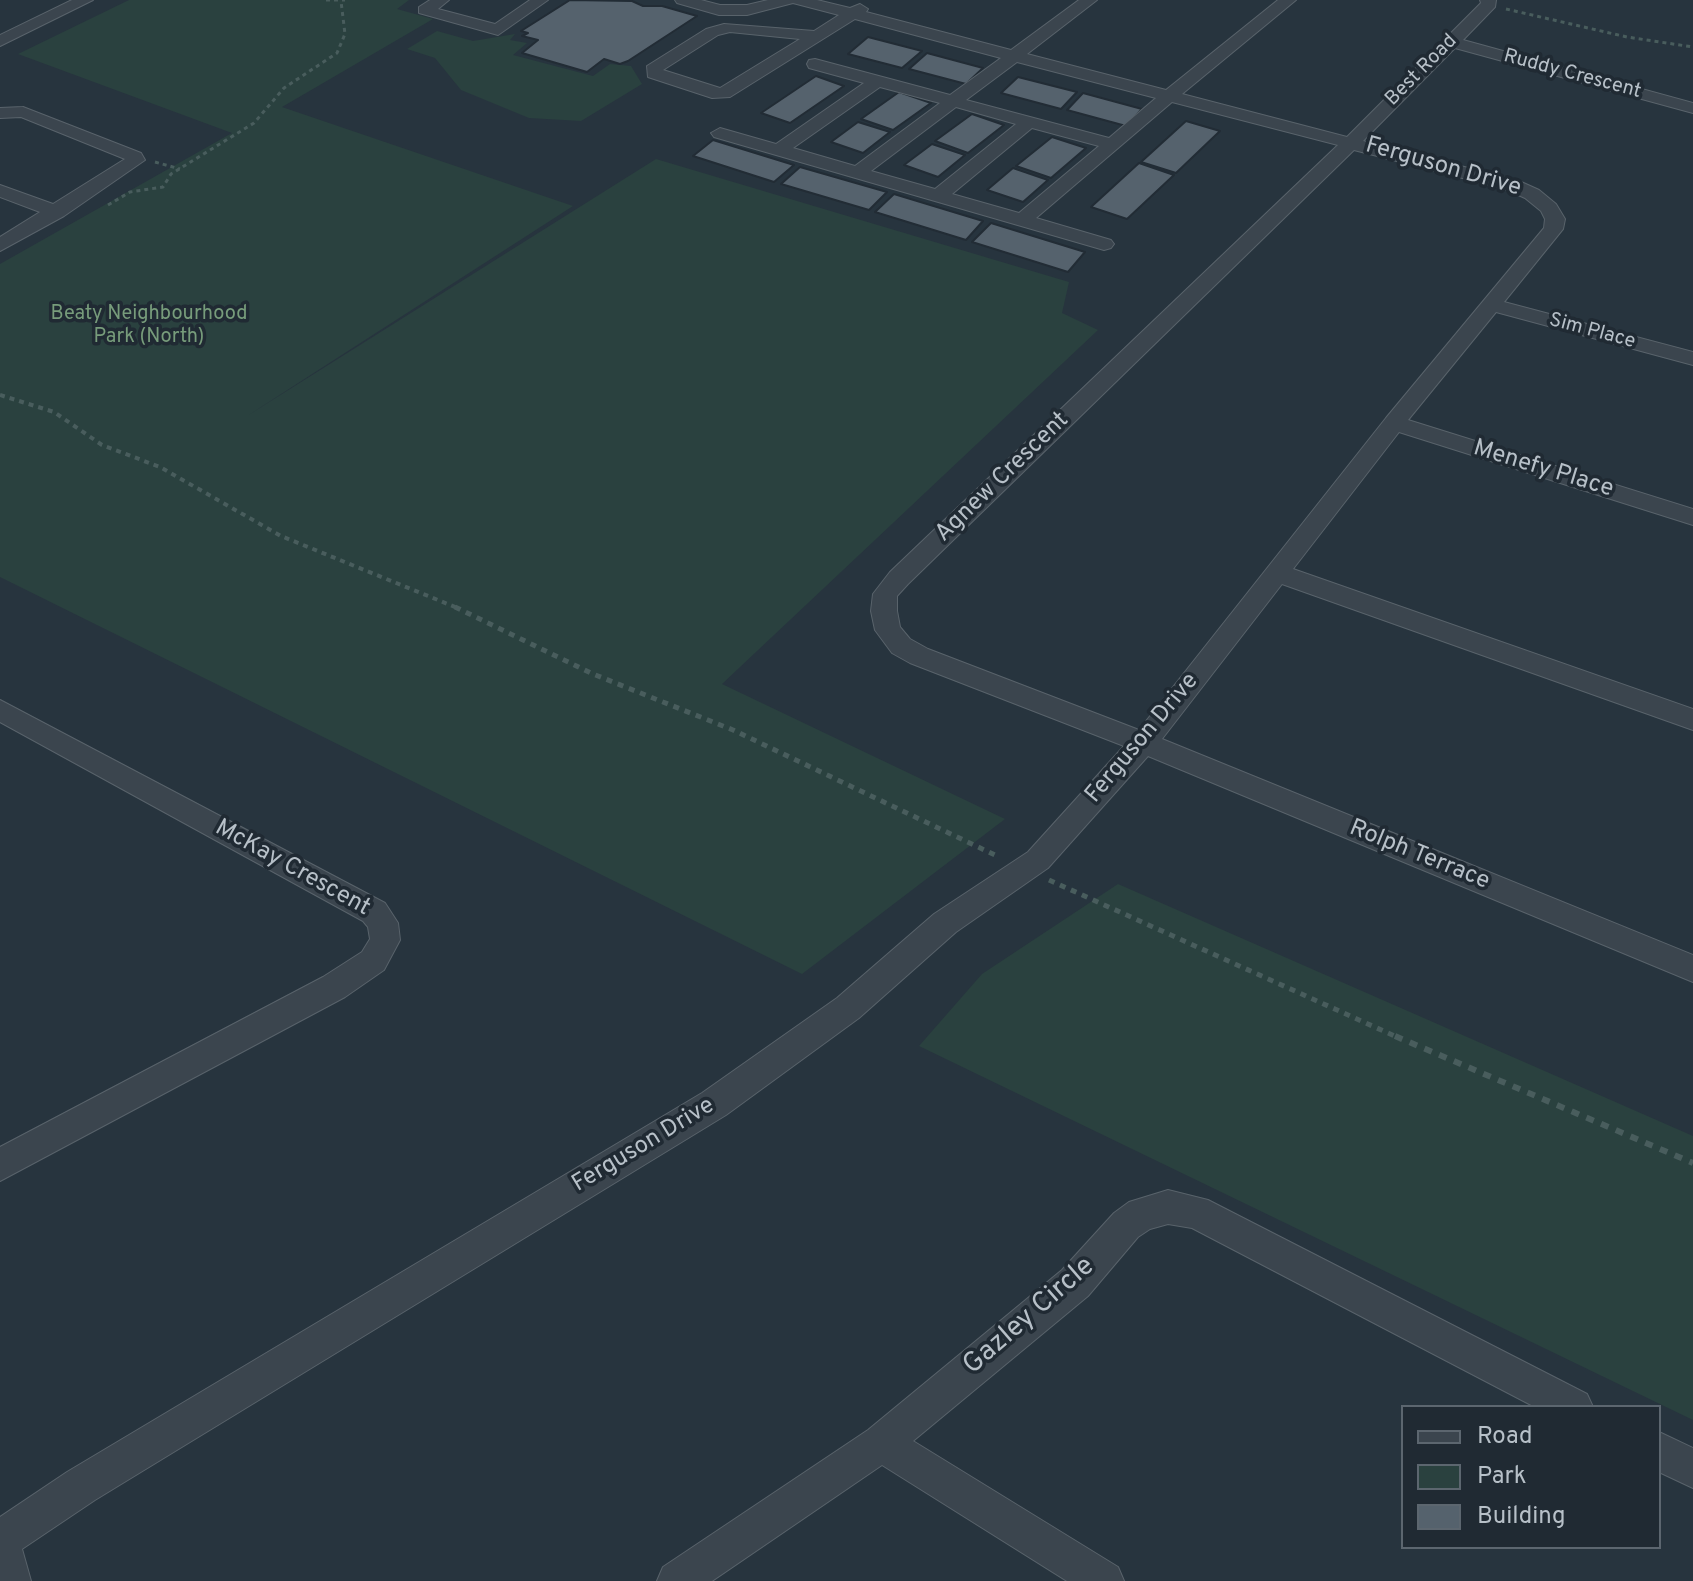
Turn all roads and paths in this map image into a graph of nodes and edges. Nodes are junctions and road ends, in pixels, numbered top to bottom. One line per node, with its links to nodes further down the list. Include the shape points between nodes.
1 (326, 0): 11 (path)
2 (441, 0): 3 (street, via 425,10 498,30)
3 (540, 0)
4 (683, 0): 5 (street, via 719,10 747,10)
5 (787, 0)
6 (799, 0): 13 (street, Ferguson Drive)
7 (875, 0): 13 (street)
8 (1089, 0): 18 (street)
9 (1288, 0): 21 (street)
10 (79, 1): 15 (street)
11 (343, 1): 33 (path, via 345,34 337,53 284,88 254,123 171,174 163,187 130,192)
12 (1488, 3): 16 (street, Best Road); 17 (path, via 1627,37)
13 (852, 14): 14 (street); 18 (street, Ferguson Drive)
14 (817, 36): 14 (street, via 724,93 654,73 655,66 730,27)
15 (0, 41)
16 (1452, 42): 23 (street, Ruddy Crescent); 27 (street, Best Road)
17 (1693, 47)
18 (1013, 54): 21 (street, Ferguson Drive); 22 (street)
19 (815, 64): 20 (street)
20 (879, 80): 22 (street); 29 (street)
21 (1170, 95): 27 (street, Ferguson Drive); 28 (street)
22 (952, 100): 25 (street); 30 (street)
23 (1693, 108)
24 (0, 113): 34 (street, via 23,112 135,157 134,164)
25 (1029, 122): 28 (street); 32 (street)
26 (720, 133): 29 (street)
27 (1352, 142): 38 (street, Ferguson Drive, via 1512,185 1549,208 1553,229); 46 (street, Agnew Crescent, via 885,594 888,630 901,646)
28 (1111, 144): 35 (street)
29 (779, 150): 30 (street)
30 (857, 173): 32 (street)
31 (0, 191): 34 (street)
32 (937, 197): 35 (street)
33 (104, 208)
34 (57, 212): 37 (street)
35 (1021, 221): 36 (street)
36 (1104, 244)
37 (0, 245)
38 (1492, 305): 39 (street, Sim Place); 41 (street, Ferguson Drive)
39 (1693, 359)
40 (0, 395): 47 (path, via 54,412 102,445 160,467 281,536 733,730)
41 (1394, 423): 42 (street, Menefy Place); 43 (street, Ferguson Drive)
42 (1693, 517)
43 (1277, 573): 45 (street); 46 (street, Ferguson Drive)
44 (0, 710): 50 (street, McKay Crescent, via 374,912 383,923 385,940 373,961 334,987)
45 (1693, 720)
46 (1144, 743): 47 (street, Ferguson Drive); 48 (street, Rolph Terrace)
47 (1024, 869): 49 (path, via 1351,1018); 55 (street, Ferguson Drive, via 945,923 848,1008 714,1104)
48 (1693, 969)
49 (1693, 1163)
50 (0, 1165)
51 (1570, 1405): 52 (street, Gazley Circle, via 1196,1212 1168,1207 1141,1214 1126,1225 1075,1283)
52 (881, 1443): 57 (street, Gazley Circle); 58 (street)
53 (1661, 1452): 54 (street)
54 (1693, 1469)
55 (0, 1540): 56 (street)
56 (11, 1581)
57 (677, 1581)
58 (1104, 1581)

